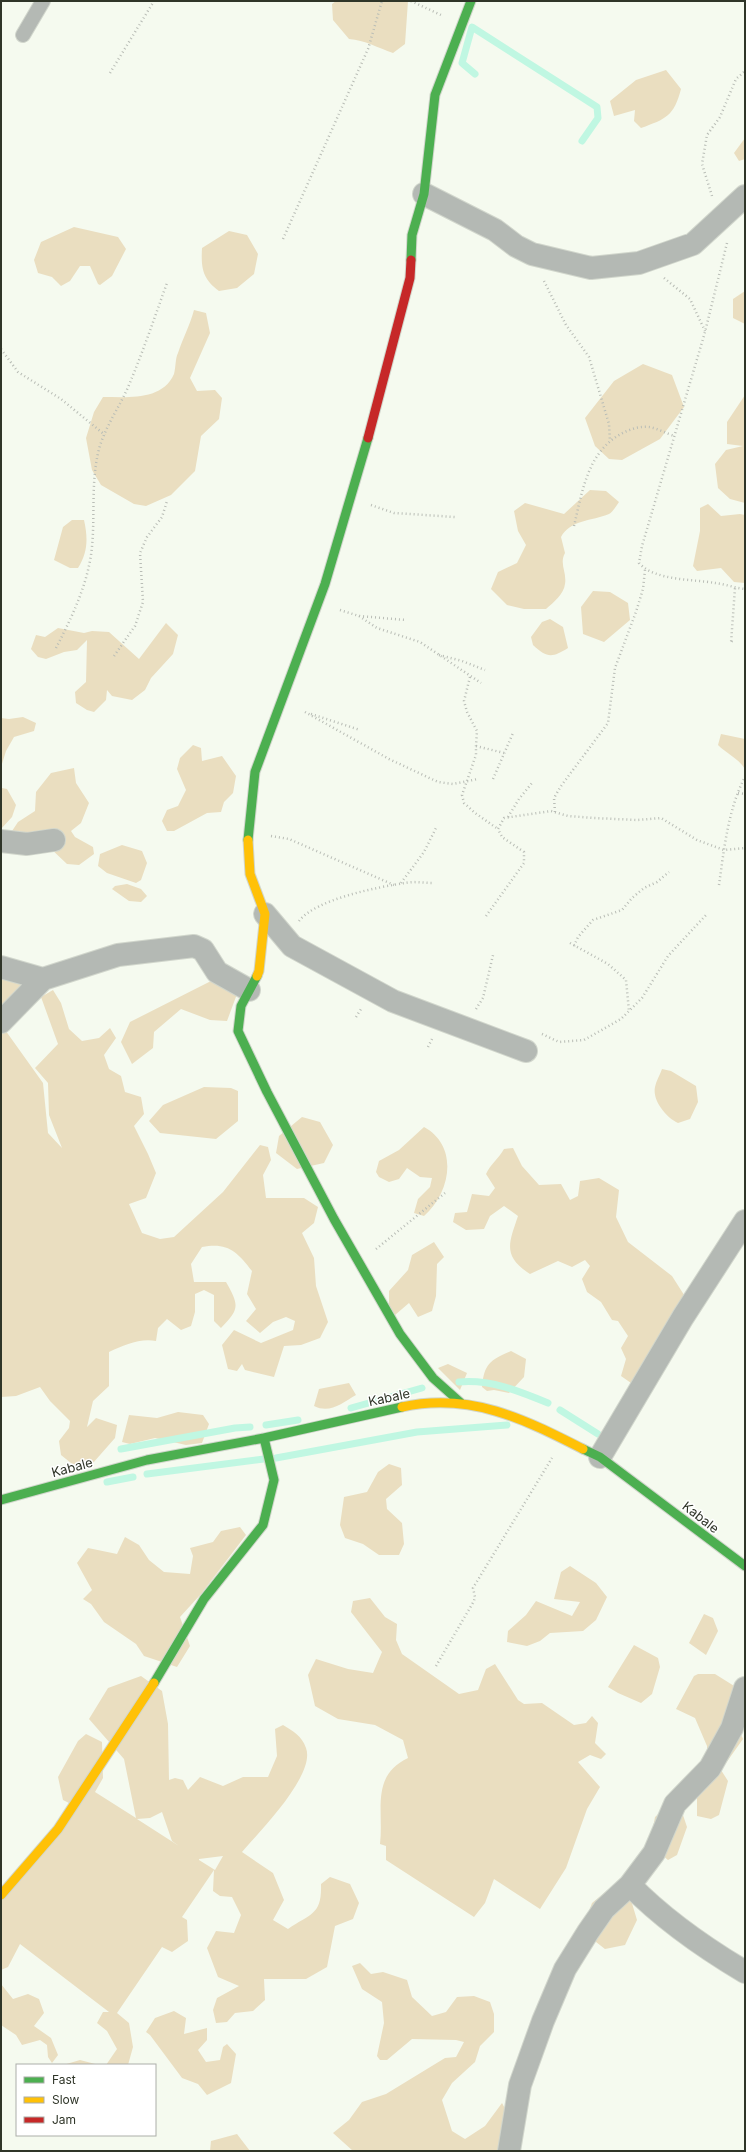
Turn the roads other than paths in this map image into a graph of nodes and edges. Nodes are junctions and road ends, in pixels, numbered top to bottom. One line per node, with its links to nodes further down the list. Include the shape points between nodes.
1 (43, 1): 3 (lane)
2 (471, 1): 4 (street, via 435,95)
3 (23, 35)
4 (424, 194): 5 (street, via 495,230 532,254 591,268 634,263 693,244); 8 (street, via 412,236 410,278 351,497 319,599 255,772 248,833 250,874)
5 (745, 196)
6 (54, 840): 7 (street, via 27,844)
7 (1, 841)
8 (266, 914): 11 (street, via 259,971); 13 (street, via 292,946 393,1001)
9 (1, 967): 10 (street)
10 (44, 979): 11 (street, via 118,955 194,946 203,950 217,972); 12 (street)
11 (250, 990): 15 (street, via 241,1006 238,1031 267,1092 358,1263 405,1340 433,1378)
12 (1, 1022)
13 (526, 1051)
14 (745, 1221): 17 (street)
15 (461, 1403): 16 (street, Kabale, via 416,1404); 17 (street, Kabale, via 494,1409)
16 (264, 1438): 18 (street, Kabale, via 147,1460); 22 (street, via 274,1480 263,1524 204,1599 161,1672 58,1829)
17 (600, 1457): 19 (street, Kabale)
18 (1, 1500)
19 (745, 1566)
20 (745, 1688): 21 (street, via 732,1728 710,1768 675,1804 654,1854)
21 (630, 1885): 23 (street, via 672,1924); 24 (street, via 604,1910 565,1969 520,2085)
22 (1, 1895)
23 (745, 1972)
24 (509, 2151)

